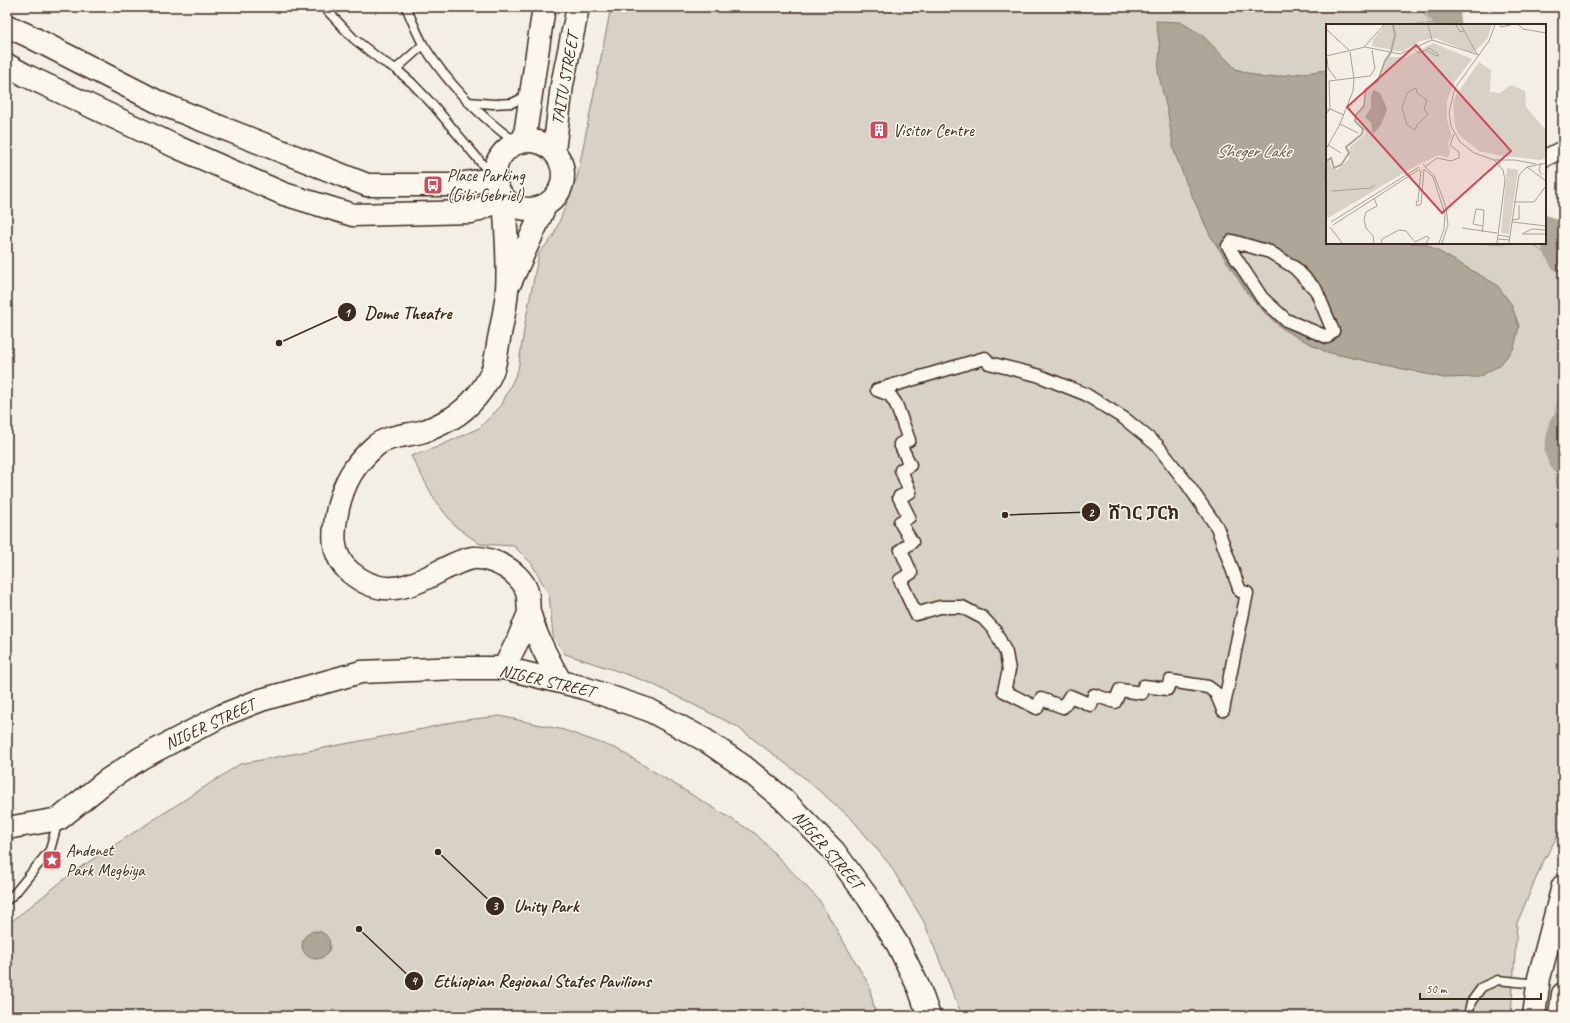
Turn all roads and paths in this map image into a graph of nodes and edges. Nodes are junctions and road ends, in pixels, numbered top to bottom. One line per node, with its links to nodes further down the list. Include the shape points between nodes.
1 (324, 7): 8 (lane, via 353,38)
2 (406, 7): 6 (lane)
3 (544, 7): 9 (main road, TAITU STREET)
4 (578, 7): 13 (main road, TAITU STREET, via 562,86)
5 (7, 26): 15 (main road, via 162,104 367,185 452,185)
6 (424, 45): 8 (lane); 10 (lane)
7 (7, 65): 16 (main road, via 186,151 284,194 353,215 472,212)
8 (396, 69): 15 (lane, via 434,106)
9 (530, 95): 10 (lane, via 512,102); 11 (main road, TAITU STREET)
10 (468, 102): 11 (lane, via 495,127)
11 (520, 142): 13 (main road, via 537,142); 15 (main road, via 507,149 500,157)
12 (1563, 148): 14 (street)
13 (554, 151): 17 (main road, via 563,168 563,179 554,200)
14 (1546, 157)
15 (495, 179): 16 (main road)
16 (504, 199): 17 (main road, via 512,206 523,209); 18 (main road)
17 (545, 206): 18 (main road)
18 (507, 290): 20 (main road, via 492,370 482,388 470,404 454,417 424,431 376,445 364,457 344,485 334,527 334,540 336,552 345,568 361,581 380,587 396,589 414,584 472,558 490,560 506,567 526,588)
19 (1333, 330): 19 (street, via 1316,290 1295,268 1270,252 1232,241 1228,246 1248,278 1262,298 1286,320 1327,337)
20 (529, 613): 21 (main road); 22 (main road, via 540,645)
21 (504, 668): 22 (main road, NIGER STREET); 24 (main road, NIGER STREET, via 361,672 261,700 223,715 141,758 106,781)
22 (560, 681): 30 (main road, NIGER STREET, via 649,710 706,740 783,799 834,851 869,898 898,945)
23 (1223, 710): 23 (street, via 1247,593 1240,591 1217,527 1157,445 1125,419 1085,394 1037,375 989,363 985,358 877,390 890,394 910,440 900,444 910,465 901,470 910,492 899,497 909,517 900,522 912,542 901,550 911,573 900,580 916,614 940,607 962,607 983,618 995,631 1006,653 1009,670 1004,691 1037,708 1041,699 1063,706 1070,696 1091,705 1094,695 1115,702 1120,690 1142,693 1144,686 1167,690 1170,681 1208,688 1216,693)
24 (59, 819): 25 (main road, NIGER STREET); 27 (lane, via 50,850)
25 (7, 828)
26 (1563, 886): 28 (main road)
27 (7, 900)
28 (1538, 984): 31 (lane, via 1498,980 1482,987 1470,1002); 32 (main road)
29 (1563, 994): 33 (main road)
30 (930, 1016)
31 (1468, 1016)
32 (1534, 1016)
33 (1560, 1016)

